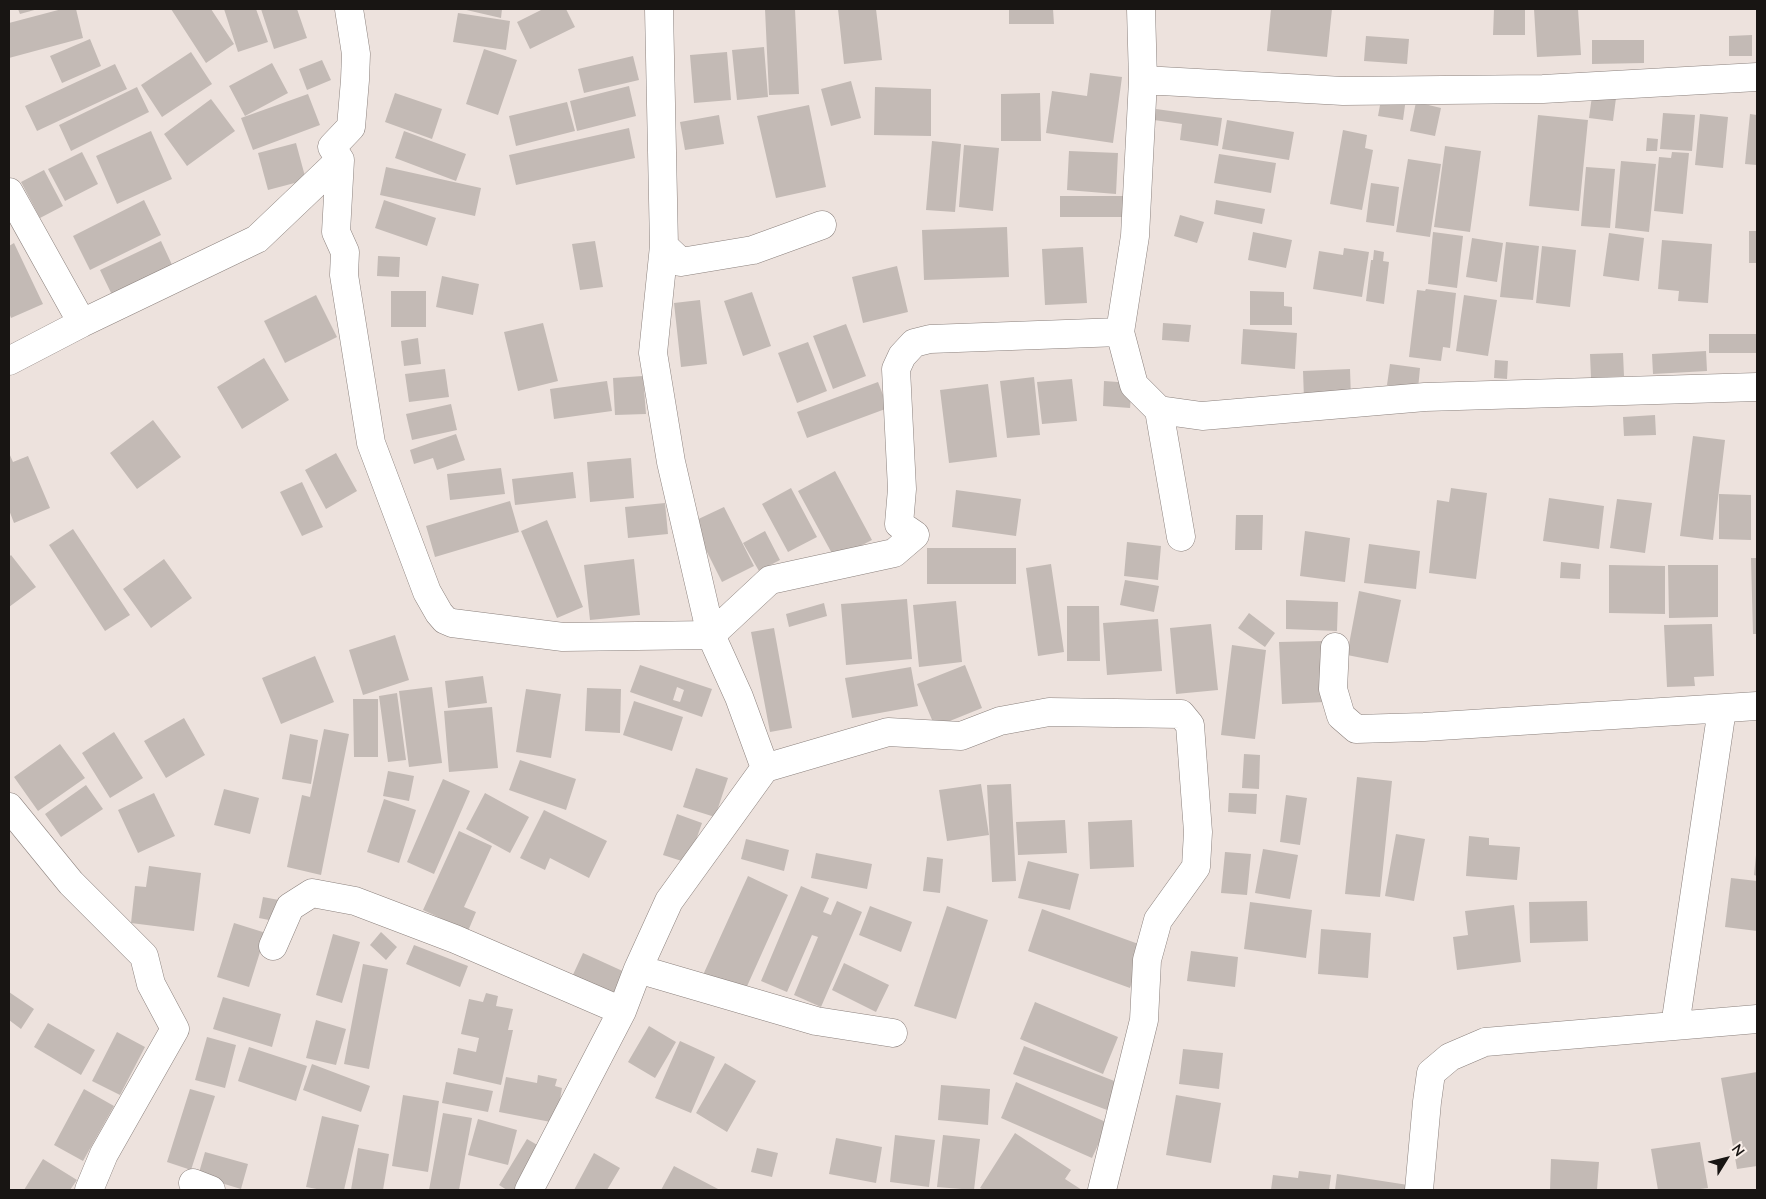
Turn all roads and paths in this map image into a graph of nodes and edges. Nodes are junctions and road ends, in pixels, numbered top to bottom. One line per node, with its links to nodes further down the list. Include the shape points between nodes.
1 (349, 9): 6 (street, via 356,54 355,80 350,127 332,147)
2 (659, 9): 9 (street)
3 (1141, 9): 5 (street)
4 (1757, 77): 5 (street, via 1543,89 1343,91)
5 (1143, 80): 11 (street, via 1135,236)
6 (340, 160): 10 (street, via 257,239); 16 (street, via 336,232 345,252 344,275 371,443 427,592 445,620 460,625 563,636)
7 (9, 192): 10 (street)
8 (822, 225): 9 (street, via 753,250 681,262)
9 (664, 246): 16 (street, via 653,353 671,462)
10 (82, 323): 12 (street)
11 (1120, 332): 14 (street, via 1134,385); 16 (street, via 930,339 914,343 896,369 902,489 899,524 915,535 894,553 770,580)
12 (9, 362)
13 (1757, 387): 14 (street, via 1425,397 1202,416)
14 (1159, 410): 15 (street)
15 (1181, 537)
16 (711, 635): 20 (street, via 739,697)
17 (1334, 647): 19 (street, via 1333,689 1341,716 1356,728 1424,727)
18 (1757, 706): 19 (street)
19 (1722, 709): 26 (street)
20 (765, 768): 23 (street, via 669,901); 30 (street, via 888,732 961,736 1000,721 1049,712 1181,714 1190,725 1198,832 1196,867 1158,920 1147,960 1144,1020)
21 (9, 807): 28 (street, via 71,884 144,956 151,984 175,1029 104,1154)
22 (273, 946): 24 (street, via 290,907 312,893 355,901 428,928)
23 (638, 969): 24 (street); 27 (street, via 816,1021)
24 (622, 1010): 29 (street)
25 (1757, 1019): 26 (street)
26 (1675, 1026): 31 (street, via 1484,1042 1450,1057 1432,1073)
27 (893, 1033)
28 (90, 1190)
29 (529, 1190)
30 (1102, 1190)
31 (1419, 1190)

